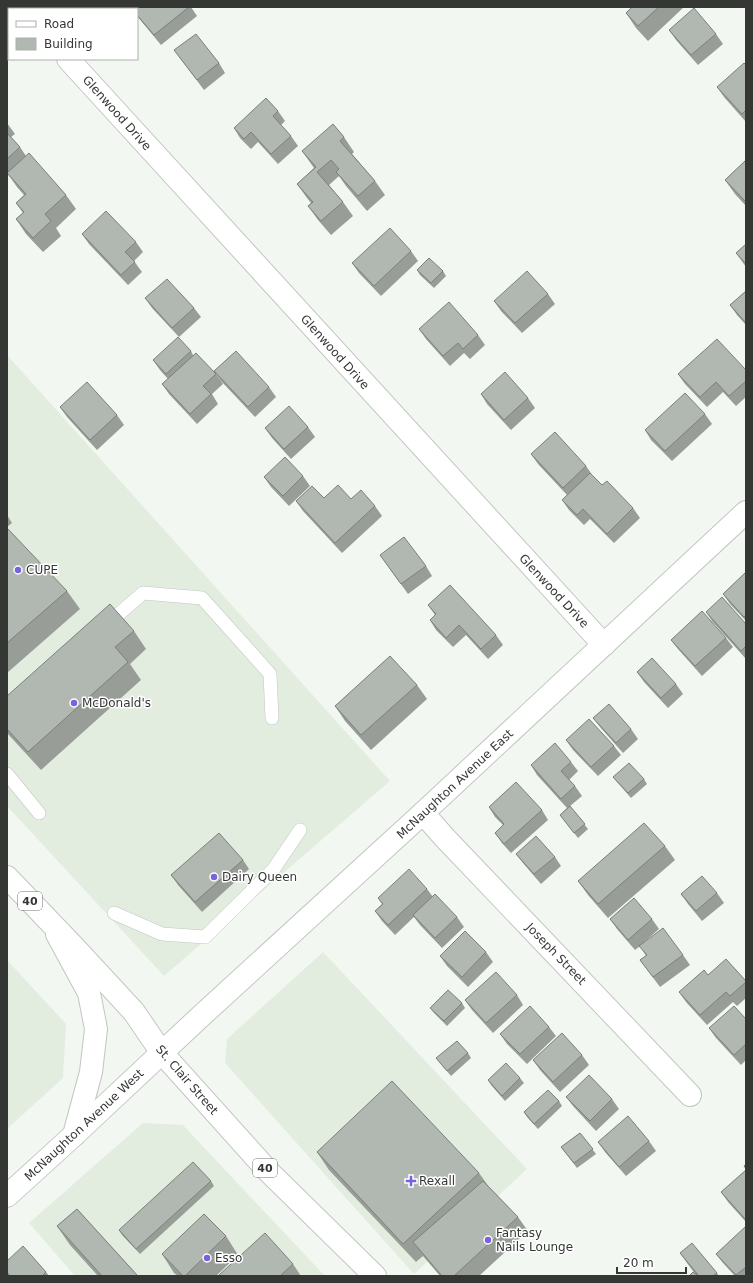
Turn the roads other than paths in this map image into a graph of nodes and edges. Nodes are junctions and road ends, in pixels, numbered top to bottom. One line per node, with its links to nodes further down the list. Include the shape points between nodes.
1 (69, 60): 4 (main road, Glenwood Drive)
2 (746, 512): 4 (main road, McNaughton Avenue East)
3 (96, 634): 5 (lane, via 143,593 202,598 270,674)
4 (604, 645): 8 (main road, McNaughton Avenue East)
5 (272, 718)
6 (7, 774): 7 (lane)
7 (39, 813)
8 (423, 813): 13 (main road, McNaughton Avenue East); 14 (main road, Joseph Street)
9 (300, 830): 11 (lane, via 273,870 205,937 162,934)
10 (7, 877): 12 (main road, St. Clair Street / 40)
11 (114, 914)
12 (52, 925): 13 (main road, St. Clair Street / 40, via 134,1012); 15 (main road, via 89,993 96,1029 91,1072)
13 (162, 1053): 15 (main road, McNaughton Avenue West); 17 (main road, St. Clair Street / 40, via 269,1172)
14 (690, 1094)
15 (74, 1136): 16 (main road, McNaughton Avenue West)
16 (7, 1196)
17 (375, 1276)

